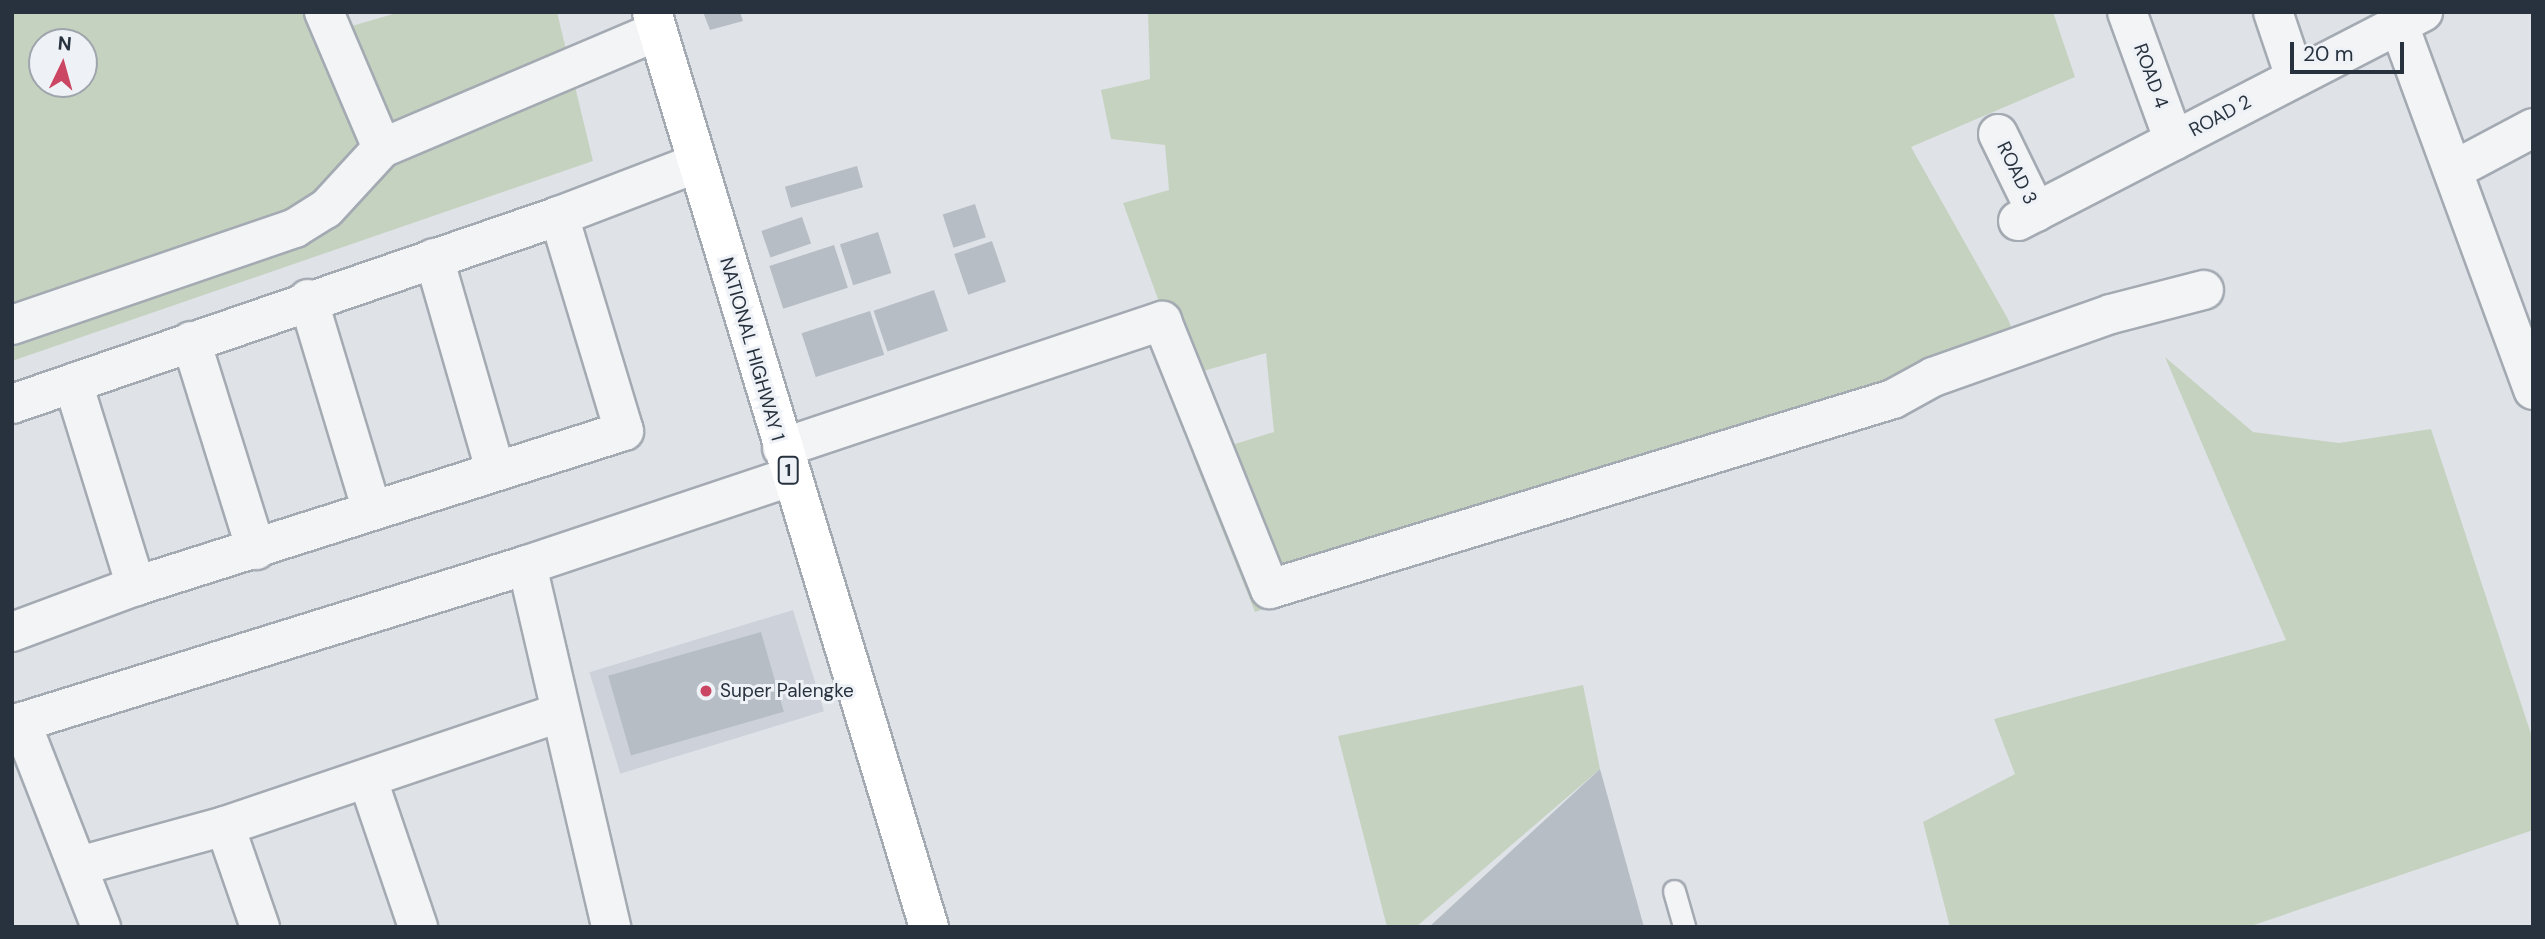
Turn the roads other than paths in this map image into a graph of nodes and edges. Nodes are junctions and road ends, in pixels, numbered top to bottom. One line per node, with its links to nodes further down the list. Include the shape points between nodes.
1 (324, 12): 10 (street)
2 (2127, 12): 9 (street, ROAD 4)
3 (2273, 12): 6 (street)
4 (2414, 16): 6 (street, ROAD 2); 12 (street, via 2426,92)
5 (655, 21): 10 (street); 11 (highway, NATIONAL HIGHWAY 1 / 1)
6 (2295, 77): 9 (street, ROAD 2)
7 (2533, 128): 12 (street)
8 (1998, 134): 14 (street, ROAD 3)
9 (2174, 141): 14 (street, ROAD 2)
10 (382, 148): 18 (street, via 326,209 295,228)
11 (697, 163): 13 (street); 23 (highway, NATIONAL HIGHWAY 1 / 1)
12 (2454, 170): 21 (street)
13 (559, 216): 15 (street); 24 (street, via 624,431)
14 (2027, 217)
15 (434, 258): 17 (street); 24 (street)
16 (2204, 290): 23 (street, via 2111,314 1933,377 1894,399 1270,589 1161,321)
17 (308, 299): 19 (street); 25 (street)
18 (12, 325)
19 (191, 341): 20 (street); 26 (street)
20 (73, 383): 22 (street); 28 (street)
21 (2533, 390)
22 (12, 404)
23 (786, 463): 27 (street); 40 (highway, NATIONAL HIGHWAY 1 / 1)
24 (495, 469): 25 (street)
25 (372, 511): 26 (street)
26 (256, 550): 28 (street)
27 (527, 565): 30 (street); 31 (street)
28 (136, 586): 29 (street)
29 (13, 630)
30 (559, 713): 32 (street); 39 (street)
31 (17, 723): 34 (street)
32 (368, 780): 33 (street); 38 (street)
33 (225, 825): 34 (street); 37 (street)
34 (79, 866): 36 (street)
35 (1674, 891): 41 (lane)
36 (101, 927)
37 (260, 927)
38 (418, 927)
39 (611, 927)
40 (929, 927)
41 (1684, 927)

